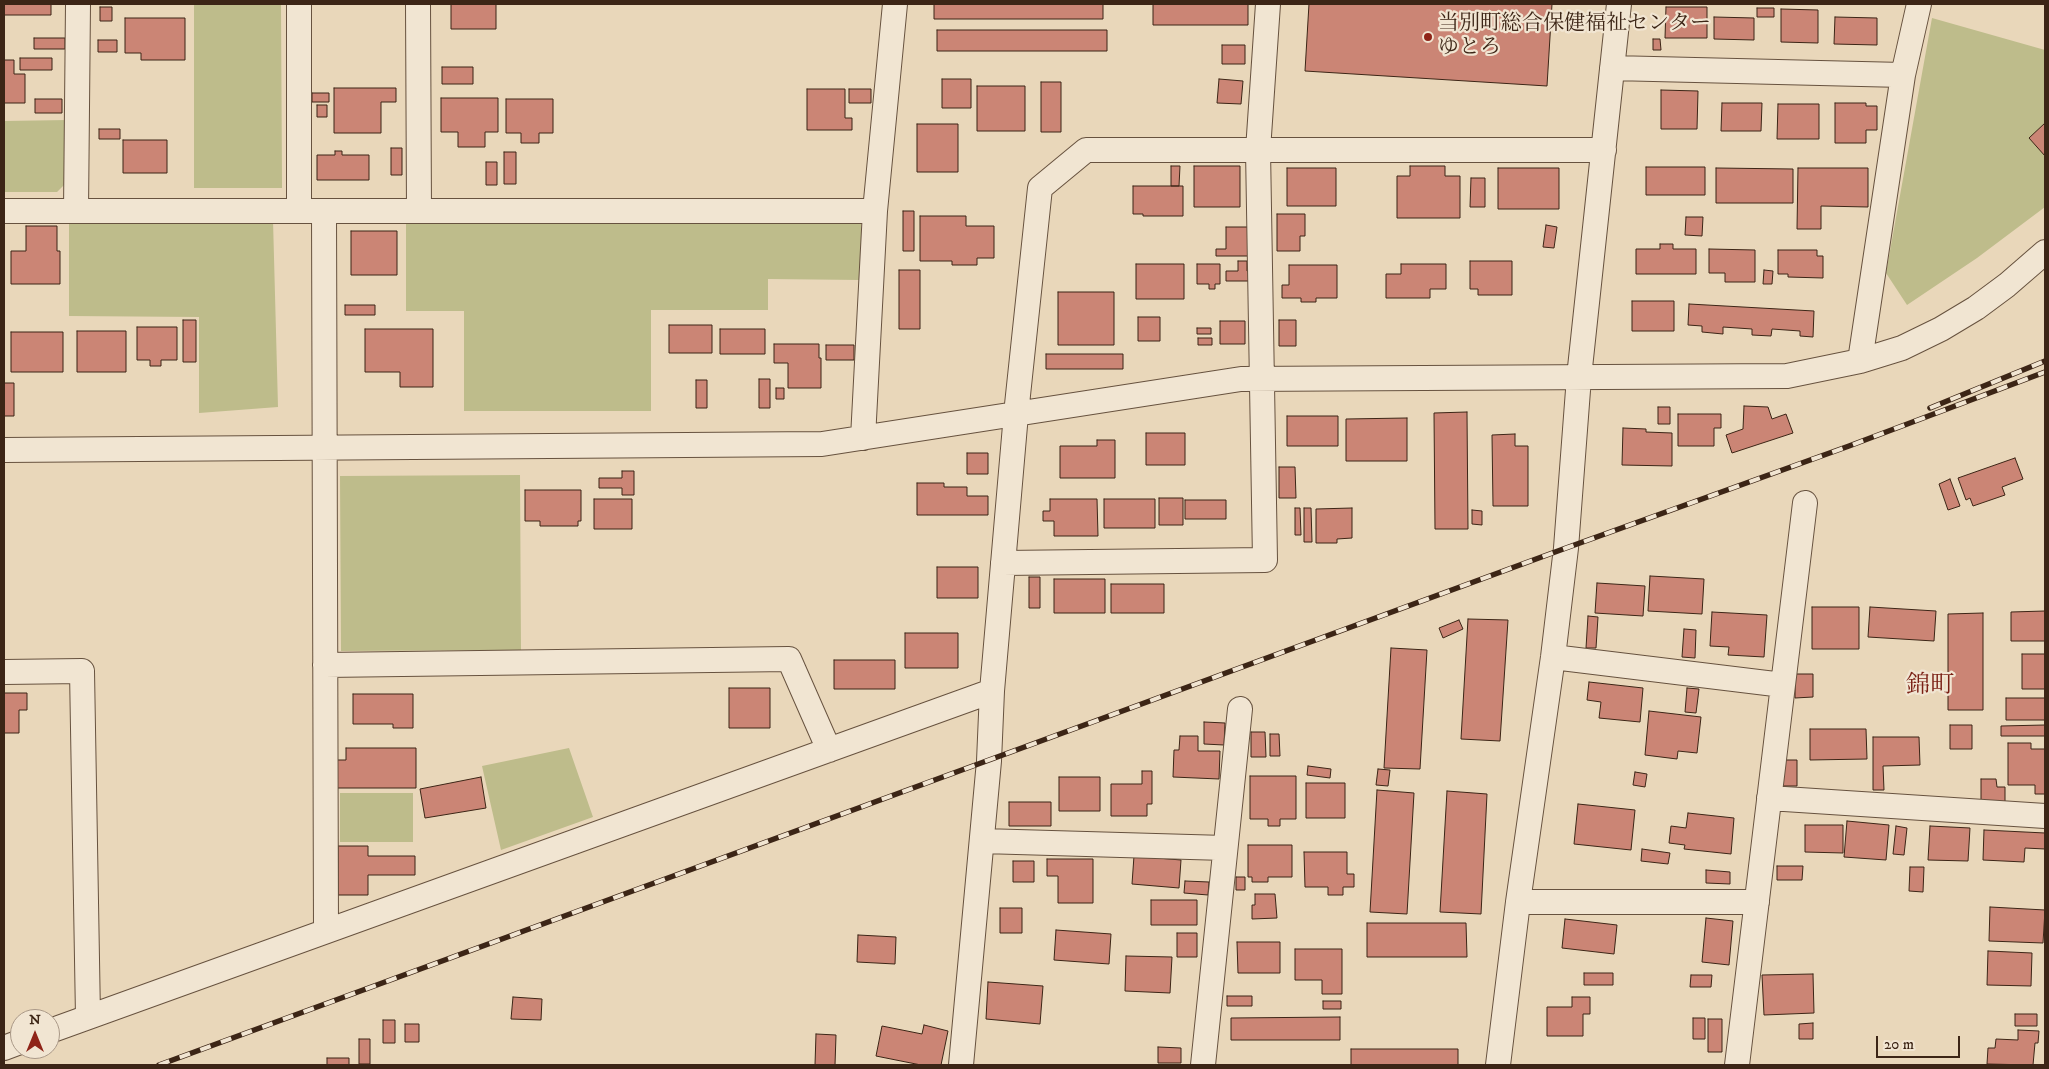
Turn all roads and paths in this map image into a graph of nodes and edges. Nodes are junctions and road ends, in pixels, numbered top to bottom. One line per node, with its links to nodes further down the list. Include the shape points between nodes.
1 (78, 4): 13 (street)
2 (298, 4): 14 (street)
3 (418, 4): 16 (street)
4 (895, 4): 17 (street)
5 (1268, 4): 10 (street)
6 (1619, 4): 8 (street)
7 (1920, 4): 9 (street)
8 (1612, 68): 9 (street); 11 (street)
9 (1904, 75): 19 (street)
10 (1258, 150): 11 (street); 21 (street); 22 (street, via 1086,150 1040,188)
11 (1604, 150): 20 (street)
12 (4, 211): 13 (street)
13 (76, 211): 14 (street)
14 (299, 211): 15 (street)
15 (324, 211): 16 (street); 24 (street)
16 (419, 211): 17 (street)
17 (875, 211): 23 (street)
18 (2045, 252): 19 (street, via 1976,308 1941,329 1902,348)
19 (1860, 361): 20 (street, via 1787,376)
20 (1579, 377): 21 (street); 28 (street, via 1566,548)
21 (1263, 378): 22 (street, via 1242,378); 27 (street, via 1265,560)
22 (1016, 414): 23 (street); 27 (street)
23 (863, 438): 24 (street, via 822,444)
24 (324, 448): 25 (street); 29 (street)
25 (4, 450)
26 (1805, 503): 31 (street)
27 (1003, 564): 32 (street)
28 (1553, 657): 31 (street); 39 (street)
29 (325, 665): 34 (street, via 789,659); 41 (street)
30 (4, 672): 42 (street, via 82,671)
31 (1782, 685): 35 (street)
32 (992, 692): 34 (street); 37 (street)
33 (1240, 709): 38 (street)
34 (828, 750): 41 (street)
35 (1769, 798): 36 (street); 40 (street)
36 (2045, 816)
37 (982, 841): 38 (street); 44 (street)
38 (1225, 848): 45 (street)
39 (1518, 902): 40 (street); 46 (street)
40 (1757, 902): 47 (street)
41 (326, 931): 42 (street)
42 (88, 1016): 43 (street)
43 (60, 1026)
44 (961, 1065)
45 (1203, 1065)
46 (1498, 1065)
47 (1737, 1065)

